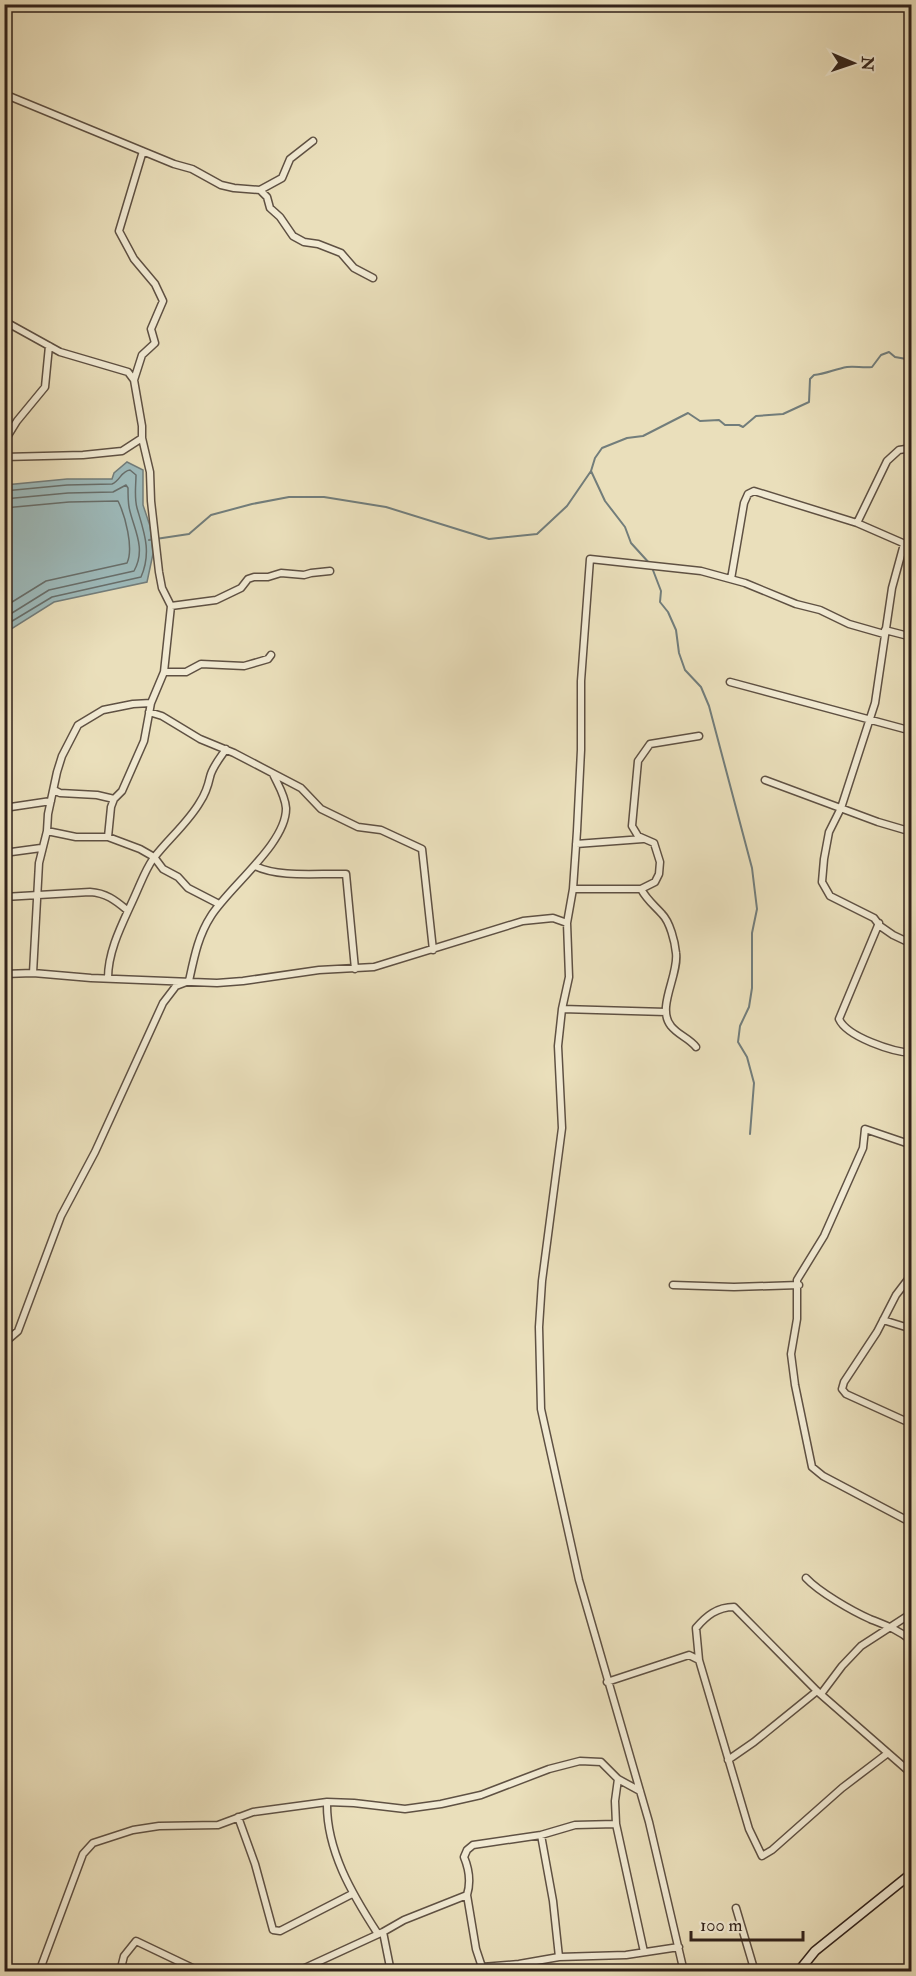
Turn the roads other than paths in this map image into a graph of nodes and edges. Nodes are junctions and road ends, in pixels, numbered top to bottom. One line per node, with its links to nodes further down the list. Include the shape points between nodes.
1 (4, 94): 3 (street)
2 (313, 141): 4 (street, via 290,159 282,178)
3 (143, 151): 4 (street, via 192,169 221,185); 8 (street, via 119,231 163,301 151,329 155,343 142,355)
4 (260, 190): 5 (street, via 293,237 341,252 354,268)
5 (373, 278)
6 (4, 321): 7 (street)
7 (49, 346): 8 (street, via 128,372); 10 (street, via 45,387)
8 (134, 380): 9 (street)
9 (142, 438): 12 (street, via 122,451); 18 (street, via 150,472 162,588)
10 (4, 442)
11 (912, 448): 13 (street, via 899,450 887,461)
12 (4, 457)
13 (857, 523): 14 (street); 17 (street, via 754,491 744,503)
14 (904, 544): 15 (street); 19 (street)
15 (912, 547)
16 (330, 571): 18 (street, via 254,577 216,600)
17 (731, 579): 19 (street, via 849,624); 41 (street, via 701,571 590,559 581,681)
18 (171, 606): 22 (street)
19 (885, 632): 20 (street); 26 (street)
20 (912, 637)
21 (270, 655): 22 (street, via 268,660 244,666 201,664 186,672)
22 (164, 672): 24 (street)
23 (730, 682): 26 (street)
24 (151, 703): 25 (street); 32 (street, via 103,710 78,725 62,756)
25 (149, 712): 29 (street); 33 (street, via 144,741 122,791)
26 (870, 721): 27 (street); 36 (street)
27 (912, 731)
28 (699, 736): 40 (street, via 650,744 638,761 632,826)
29 (226, 749): 30 (street); 44 (street, via 200,803)
30 (273, 774): 45 (street, via 284,795 284,823); 55 (street, via 301,788 321,809 358,827 381,830 422,849)
31 (765, 780): 36 (street)
32 (54, 790): 33 (street); 34 (street)
33 (114, 799): 39 (street)
34 (51, 801): 35 (street); 37 (street)
35 (4, 808)
36 (841, 808): 38 (street); 53 (street, via 830,832 823,887 830,896)
37 (47, 831): 39 (street, via 76,837); 42 (street)
38 (912, 832)
39 (108, 837): 44 (street)
40 (643, 839): 41 (street); 47 (street, via 654,843 660,862 655,882)
41 (576, 844): 46 (street)
42 (41, 848): 43 (street); 48 (street)
43 (4, 852)
44 (154, 857): 50 (street, via 188,888); 51 (street)
45 (255, 866): 50 (street); 56 (street, via 289,873 346,874)
46 (573, 889): 47 (street); 52 (street)
47 (641, 889): 62 (street, via 668,923 676,953)
48 (38, 894): 49 (street); 51 (street, via 103,893); 57 (street)
49 (4, 897)
50 (219, 904): 60 (street, via 197,944)
51 (127, 910): 59 (street, via 108,964)
52 (567, 922): 55 (street, via 553,918 523,921); 61 (street, via 569,977)
53 (879, 923): 54 (street); 64 (street, via 839,1020 874,1045)
54 (912, 944)
55 (433, 950): 56 (street)
56 (355, 969): 60 (street, via 218,983)
57 (33, 973): 58 (street); 59 (street)
58 (4, 974)
59 (108, 978): 60 (street)
60 (189, 981): 71 (street, via 176,986 164,1003 96,1152 61,1216 18,1331)
61 (562, 1009): 62 (street); 79 (street, via 558,1046 562,1128 539,1327 541,1409 579,1580)
62 (666, 1012): 63 (street, via 672,1028)
63 (696, 1047)
64 (912, 1053)
65 (912, 1145): 68 (street, via 865,1129 863,1148 821,1244 797,1280)
66 (912, 1274): 69 (street)
67 (673, 1285): 68 (street)
68 (799, 1285): 73 (street, via 791,1354 812,1467)
69 (883, 1320): 70 (street); 72 (street, via 844,1382 843,1392)
70 (912, 1329)
71 (4, 1343)
72 (912, 1424)
73 (912, 1523)
74 (806, 1578): 76 (street, via 855,1611)
75 (912, 1613): 76 (street)
76 (889, 1627): 77 (street); 80 (street, via 861,1646)
77 (912, 1641)
78 (699, 1660): 79 (street, via 689,1656); 80 (street, via 696,1628 706,1616 734,1606); 82 (street)
79 (607, 1682): 85 (street)
80 (819, 1692): 81 (street); 82 (street)
81 (888, 1753): 82 (street, via 762,1856); 83 (street)
82 (728, 1760)
83 (912, 1774)
84 (618, 1779): 85 (street); 86 (street, via 601,1762 580,1761 540,1771 481,1795 441,1804 405,1809); 88 (street)
85 (640, 1791): 95 (street)
86 (327, 1802): 87 (street); 91 (street, via 327,1821)
87 (238, 1817): 91 (street, via 273,1930 280,1931); 99 (street, via 218,1825 133,1830 93,1843 83,1854)
88 (616, 1824): 89 (street, via 575,1825); 96 (street)
89 (541, 1834): 92 (street, via 473,1845 464,1857 470,1887); 97 (street)
90 (912, 1872): 106 (street, via 815,1951)
91 (352, 1894): 94 (street)
92 (467, 1895): 94 (street); 98 (street)
93 (736, 1908): 105 (street)
94 (380, 1933): 102 (street); 103 (street)
95 (679, 1947): 96 (street); 104 (street)
96 (644, 1952): 97 (street)
97 (559, 1957): 98 (street)
98 (483, 1969)
99 (39, 1971)
100 (120, 1971): 101 (street, via 124,1956 136,1941)
101 (201, 1971)
102 (296, 1971)
103 (391, 1971)
104 (684, 1971)
105 (755, 1971)
106 (798, 1971)

